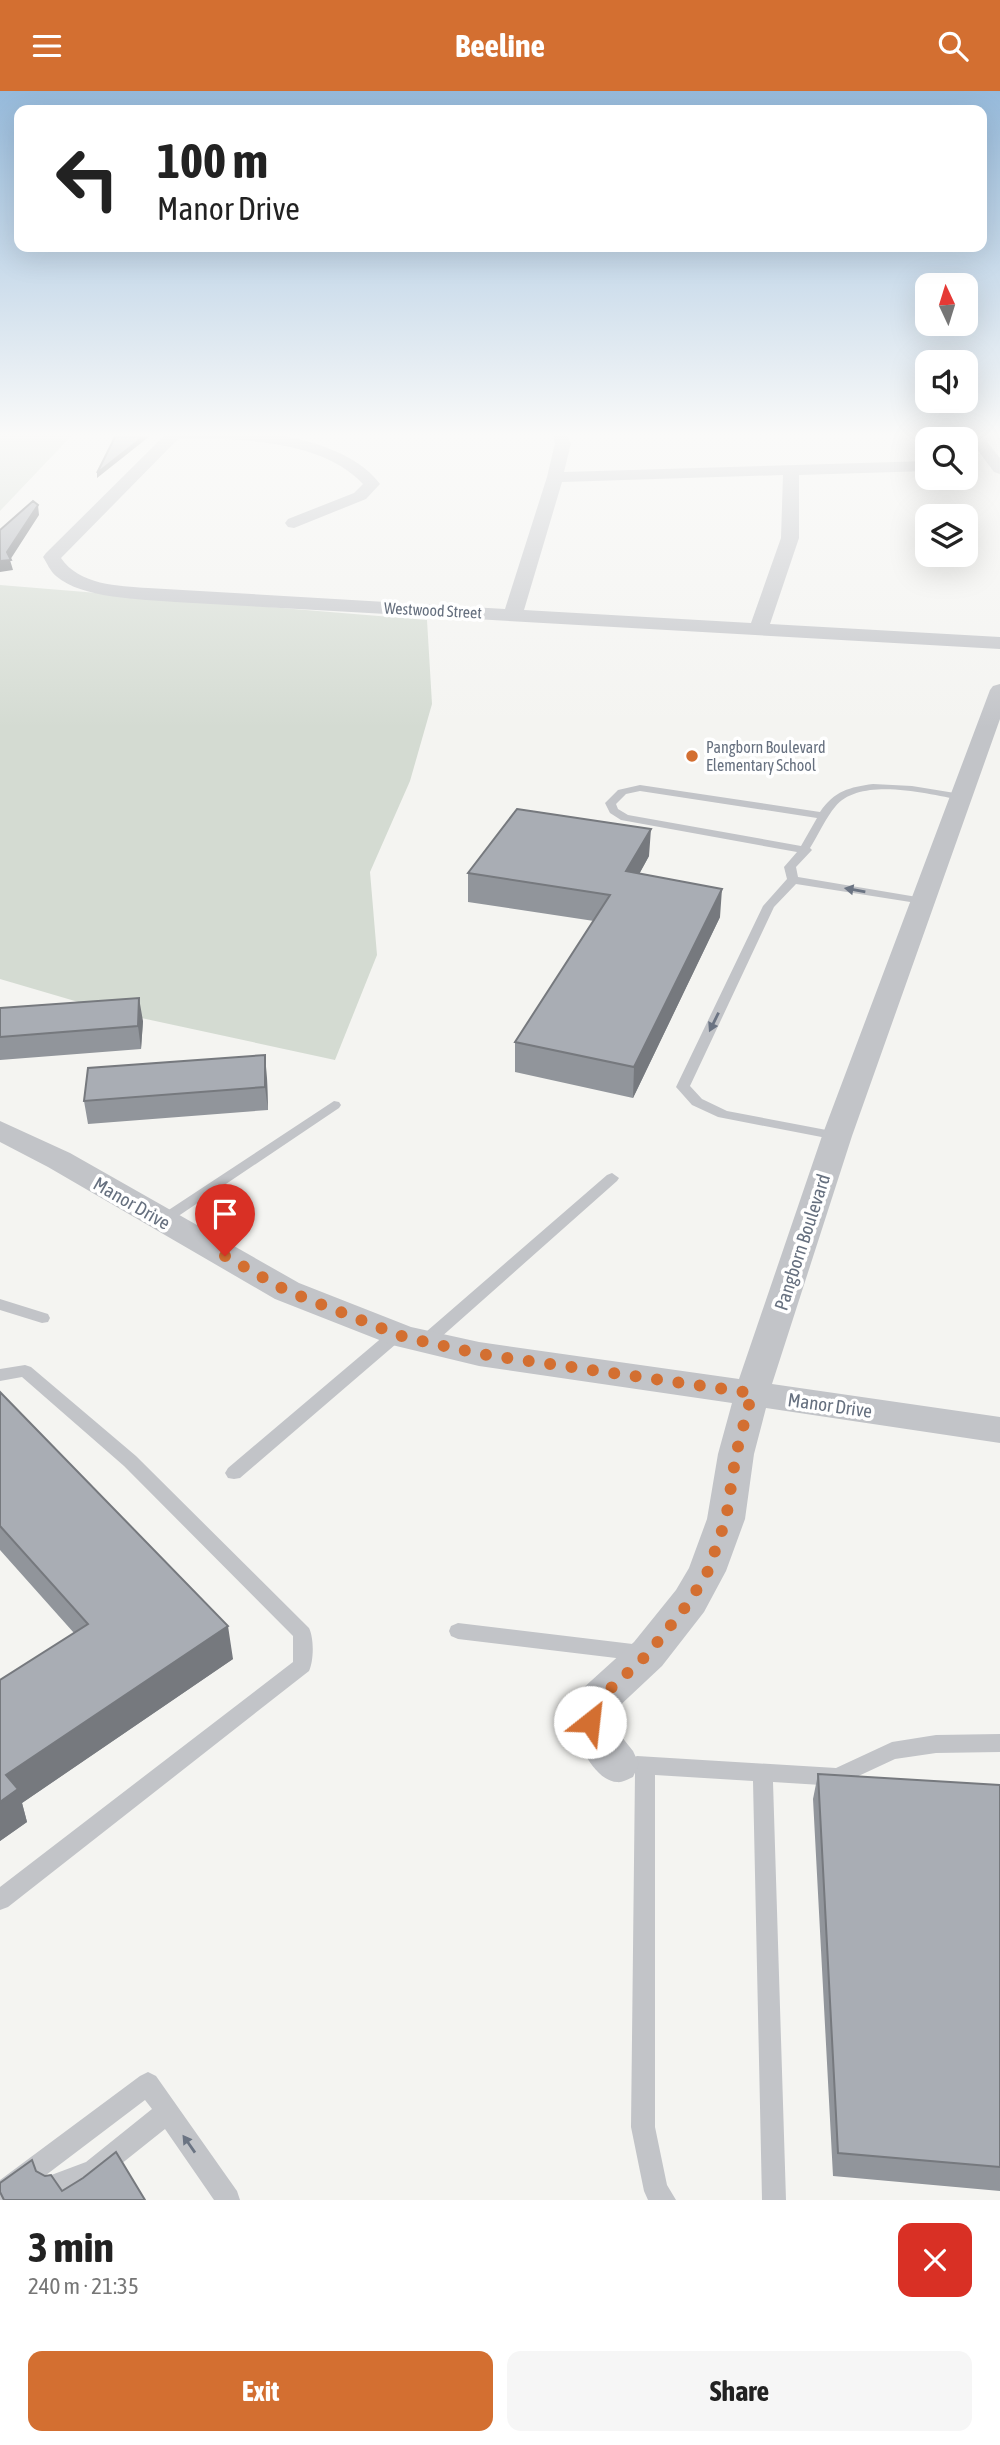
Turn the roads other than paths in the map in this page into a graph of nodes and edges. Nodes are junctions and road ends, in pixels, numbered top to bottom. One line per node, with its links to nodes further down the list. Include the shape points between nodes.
1 (77, 531): 4 (street, Westwood Street, via 52,557 62,572 114,590)
2 (538, 531): 4 (street)
3 (790, 531): 5 (street)
4 (513, 615): 5 (street, Westwood Street)
5 (758, 630): 6 (street, Westwood Street)
6 (1000, 643)
7 (1000, 690): 8 (street, Pangborn Boulevard)
8 (961, 797): 9 (lane, via 867,787 846,793); 12 (street, Pangborn Boulevard)
9 (825, 815): 10 (lane); 10 (lane, via 640,788 622,792 610,803 625,818)
10 (806, 851): 11 (lane, via 790,867)
11 (793, 880): 12 (lane, one-way to 11); 15 (lane, one-way to 15, via 769,906 683,1087 697,1102 723,1114)
12 (923, 901): 15 (street, Pangborn Boulevard)
13 (334, 1105): 17 (lane)
14 (3, 1134): 17 (street, Manor Drive)
15 (837, 1136): 22 (street, Pangborn Boulevard)
16 (612, 1178): 20 (lane)
17 (163, 1220): 20 (street, Manor Drive, via 287,1291)
18 (0, 1304): 19 (lane)
19 (42, 1318)
20 (411, 1338): 22 (street, Manor Drive, via 480,1354); 24 (lane)
21 (0, 1375): 30 (lane, via 24,1371 130,1461 302,1633 302,1665)
22 (752, 1393): 23 (street, Manor Drive); 26 (street, Pangborn Boulevard, via 726,1519 708,1571)
23 (1000, 1430)
24 (234, 1473)
25 (458, 1631): 26 (lane)
26 (648, 1654): 28 (street, Pangborn Boulevard, via 596,1702 590,1722 597,1738)
27 (1000, 1744): 29 (lane, via 936,1744 892,1751 837,1777)
28 (631, 1765): 29 (lane); 35 (lane, via 643,2127 656,2191)
29 (763, 1774): 36 (lane)
30 (0, 1901)
31 (167, 2112): 32 (lane); 33 (lane, via 148,2084); 34 (lane, one-way to 31)
32 (63, 2192)
33 (0, 2195)
34 (228, 2200)
35 (664, 2200)
36 (774, 2200)

